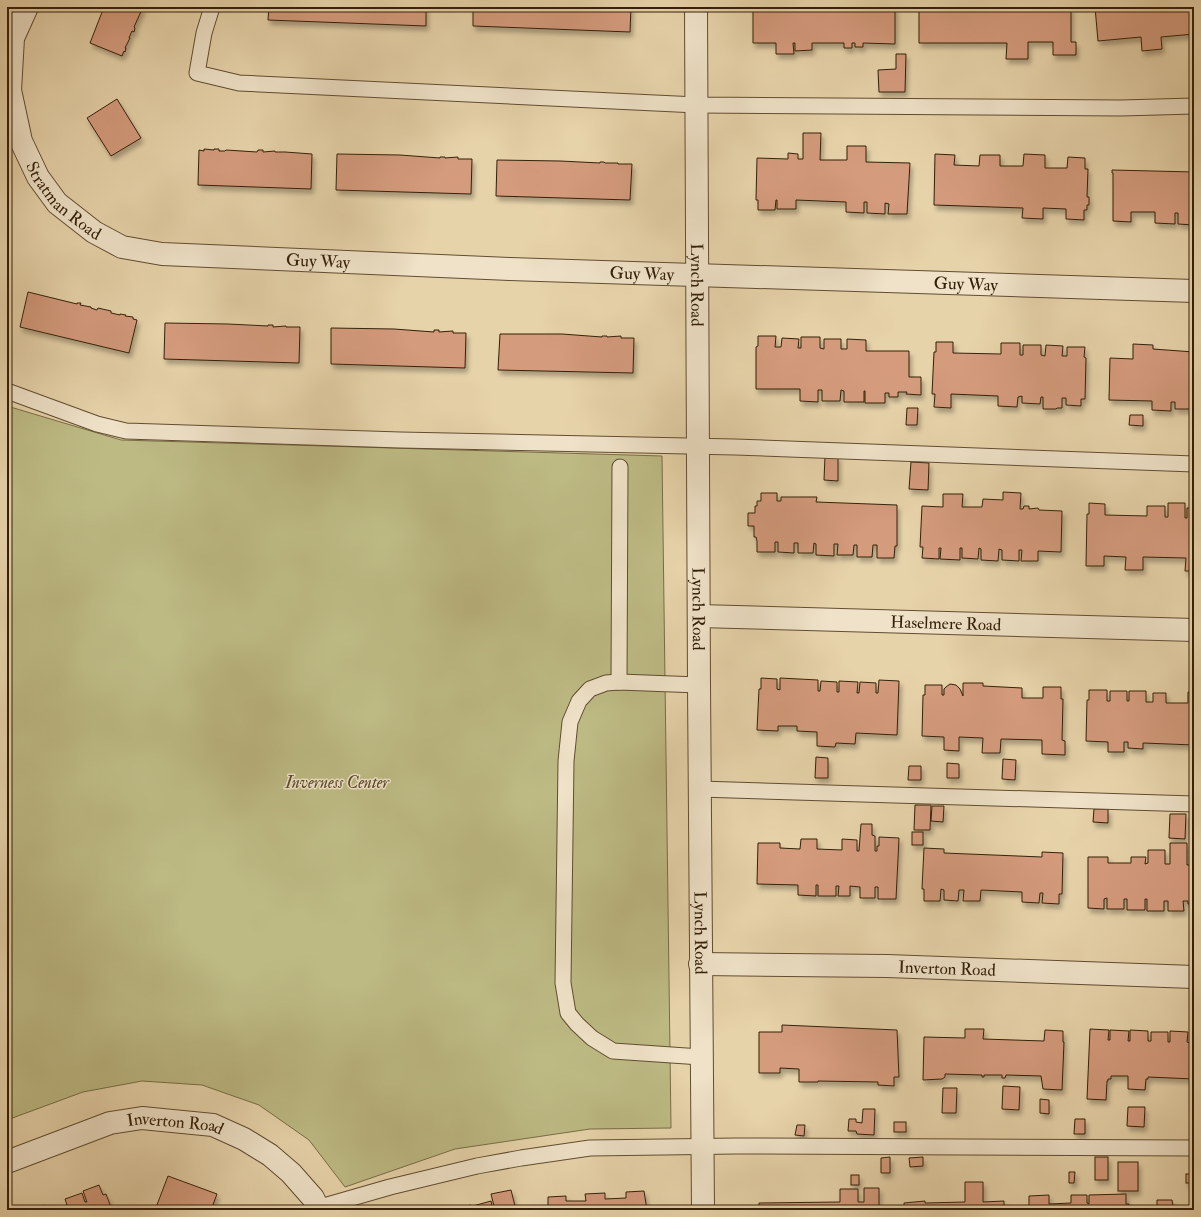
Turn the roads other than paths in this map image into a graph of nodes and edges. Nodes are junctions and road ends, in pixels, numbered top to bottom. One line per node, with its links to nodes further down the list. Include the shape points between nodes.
1 (27, 7): 6 (street, Stratman Road, via 13,38 10,90 21,140 38,177 57,203 94,232 122,247)
2 (212, 7): 4 (lane, via 204,33 197,73 239,83)
3 (696, 7): 4 (street, Lynch Road)
4 (697, 105): 5 (lane, via 1121,108); 7 (street, Lynch Road)
5 (1194, 106)
6 (162, 254): 7 (street, Guy Way)
7 (697, 274): 8 (street, Guy Way); 10 (street, Lynch Road)
8 (1194, 290)
9 (7, 391): 10 (lane, via 97,424 126,431)
10 (698, 447): 11 (lane); 13 (street, Lynch Road)
11 (1194, 464)
12 (620, 467): 15 (lane)
13 (699, 616): 14 (street, Haselmere Road); 16 (street, Lynch Road)
14 (1194, 630)
15 (619, 682): 16 (lane); 21 (lane, via 606,683 590,689 579,701 570,722 566,761 563,983 568,1013 592,1038 613,1051)
16 (699, 685): 17 (street, Lynch Road)
17 (700, 789): 18 (lane); 19 (street, Lynch Road)
18 (1194, 804)
19 (700, 964): 20 (street, Inverton Road, via 895,966); 21 (street, Lynch Road)
20 (1194, 977)
21 (701, 1057): 22 (street, Lynch Road)
22 (701, 1147): 23 (lane); 25 (lane, via 590,1148 521,1158 390,1187); 26 (street, Lynch Road)
23 (1194, 1148)
24 (7, 1162): 25 (street, Inverton Road, via 110,1123 142,1118 213,1124 270,1155 313,1198)
25 (316, 1209)
26 (703, 1210)

